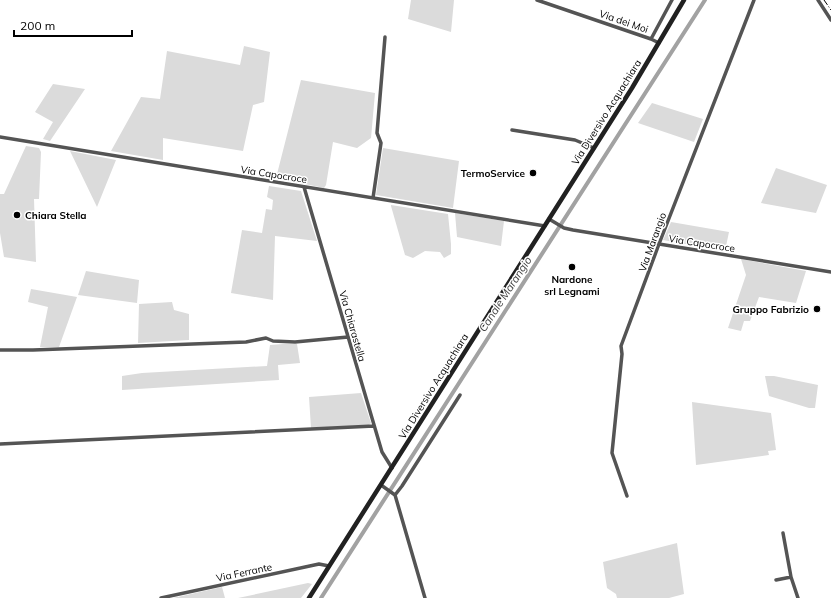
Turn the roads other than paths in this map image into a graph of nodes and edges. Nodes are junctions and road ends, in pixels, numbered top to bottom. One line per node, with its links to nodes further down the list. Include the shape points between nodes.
1 (537, 0): 8 (street, Via dei Moi)
2 (672, 0): 8 (street)
3 (684, 0): 9 (main road, Via Diversivo Acquachiara)
4 (754, 0): 17 (street, Via Marangio)
5 (818, 0): 6 (street)
6 (831, 20)
7 (385, 37): 14 (street, via 377,133 381,143)
8 (651, 38): 9 (street, Via dei Moi)
9 (659, 43): 12 (main road, Via Diversivo Acquachiara)
10 (512, 130): 12 (street, via 575,140)
11 (0, 137): 13 (street, Via Capocroce)
12 (594, 148): 15 (main road, Via Diversivo Acquachiara)
13 (304, 187): 14 (street, Via Capocroce); 19 (street, Via Chiarastella)
14 (373, 198): 16 (street, Via Capocroce)
15 (551, 220): 16 (main road, Via Diversivo Acquachiara); 17 (street, Via Capocroce, via 564,228)
16 (545, 226): 24 (main road, Via Diversivo Acquachiara)
17 (659, 244): 18 (street, Via Capocroce); 27 (street, Via Marangio, via 621,346 612,453)
18 (831, 272)
19 (348, 337): 20 (street, via 284,342 266,338 246,342); 22 (street, Via Chiarastella)
20 (0, 350)
21 (460, 395): 26 (street, via 402,486)
22 (374, 426): 23 (street); 24 (street, Via Chiarastella, via 382,452)
23 (0, 444)
24 (392, 468): 25 (main road, Via Diversivo Acquachiara)
25 (383, 486): 26 (street); 29 (main road, Via Diversivo Acquachiara)
26 (394, 494): 34 (street)
27 (627, 496)
28 (783, 533): 30 (street)
29 (329, 566): 32 (street, Via Ferrante, via 319,564); 33 (main road, Via Diversivo Acquachiara)
30 (792, 577): 31 (street); 35 (street)
31 (776, 580)
32 (161, 598)
33 (309, 598)
34 (424, 598)
35 (798, 598)

